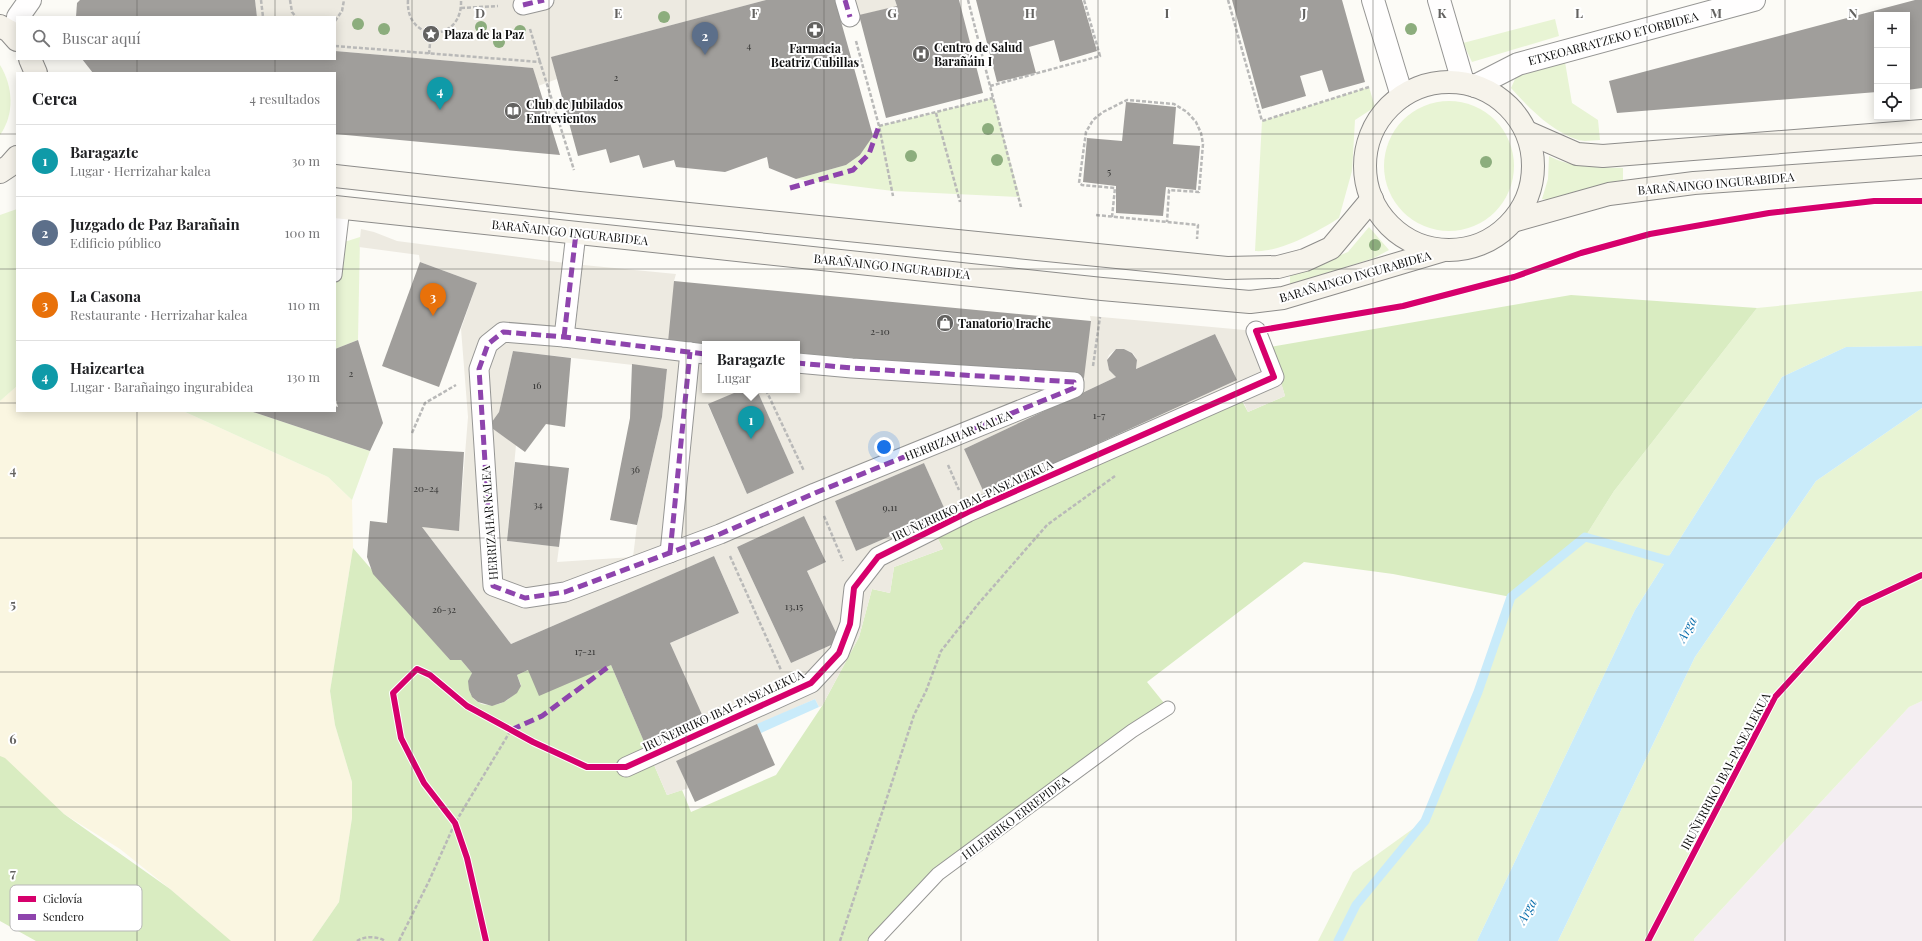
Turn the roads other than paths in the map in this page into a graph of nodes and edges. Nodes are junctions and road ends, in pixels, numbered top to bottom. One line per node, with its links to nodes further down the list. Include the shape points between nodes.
1 (30, 0): 7 (street)
2 (544, 0): 6 (street)
3 (1373, 0): 11 (street)
4 (1439, 0): 10 (street)
5 (1754, 0): 10 (street, ETXEOARRATZEKO ETORBIDEA, via 1518,64)
6 (522, 6)
7 (19, 16)
8 (30, 60): 9 (main road)
9 (36, 72)
10 (1469, 84): 11 (main road, via 1441,82 1421,86); 13 (main road, via 1496,96 1514,112)
11 (1402, 96): 18 (main road, via 1381,116 1368,142 1365,171)
12 (1922, 131): 13 (main road, via 1603,156 1577,154)
13 (1527, 132): 20 (main road, via 1533,155 1533,179 1526,201)
14 (16, 158): 16 (main road)
15 (1922, 167): 20 (main road, BARAÑAINGO INGURABIDEA, via 1694,183 1617,193)
16 (0, 172)
17 (336, 176): 18 (main road, via 1227,268 1278,267 1305,260 1331,248)
18 (1372, 199): 22 (main road, via 1384,219 1400,234 1421,245)
19 (339, 207): 21 (main road, BARAÑAINGO INGURABIDEA); 23 (lane)
20 (1513, 221): 22 (main road, via 1494,238 1470,248)
21 (576, 232): 22 (main road, BARAÑAINGO INGURABIDEA, via 1102,289 1250,302 1283,298); 25 (street)
22 (1444, 250)
23 (336, 258)
24 (1256, 331): 30 (street, IRUÑERRIKO IBAI-PASEALEKUA, via 1274,377 968,512 878,557 854,588 850,624 840,653 811,683)
25 (564, 337): 26 (street, HERRIZAHAR KALEA); 28 (street, HERRIZAHAR KALEA, via 503,332 488,344 480,369 493,586 525,598 565,592)
26 (697, 353): 28 (street, HERRIZAHAR KALEA)
27 (800, 363): 28 (street, HERRIZAHAR KALEA, via 1074,382 1074,388)
28 (670, 553)
29 (1168, 708): 31 (lane, HILERRIKO ERREPIDEA, via 1132,731 938,874)
30 (626, 767)
31 (875, 941)

